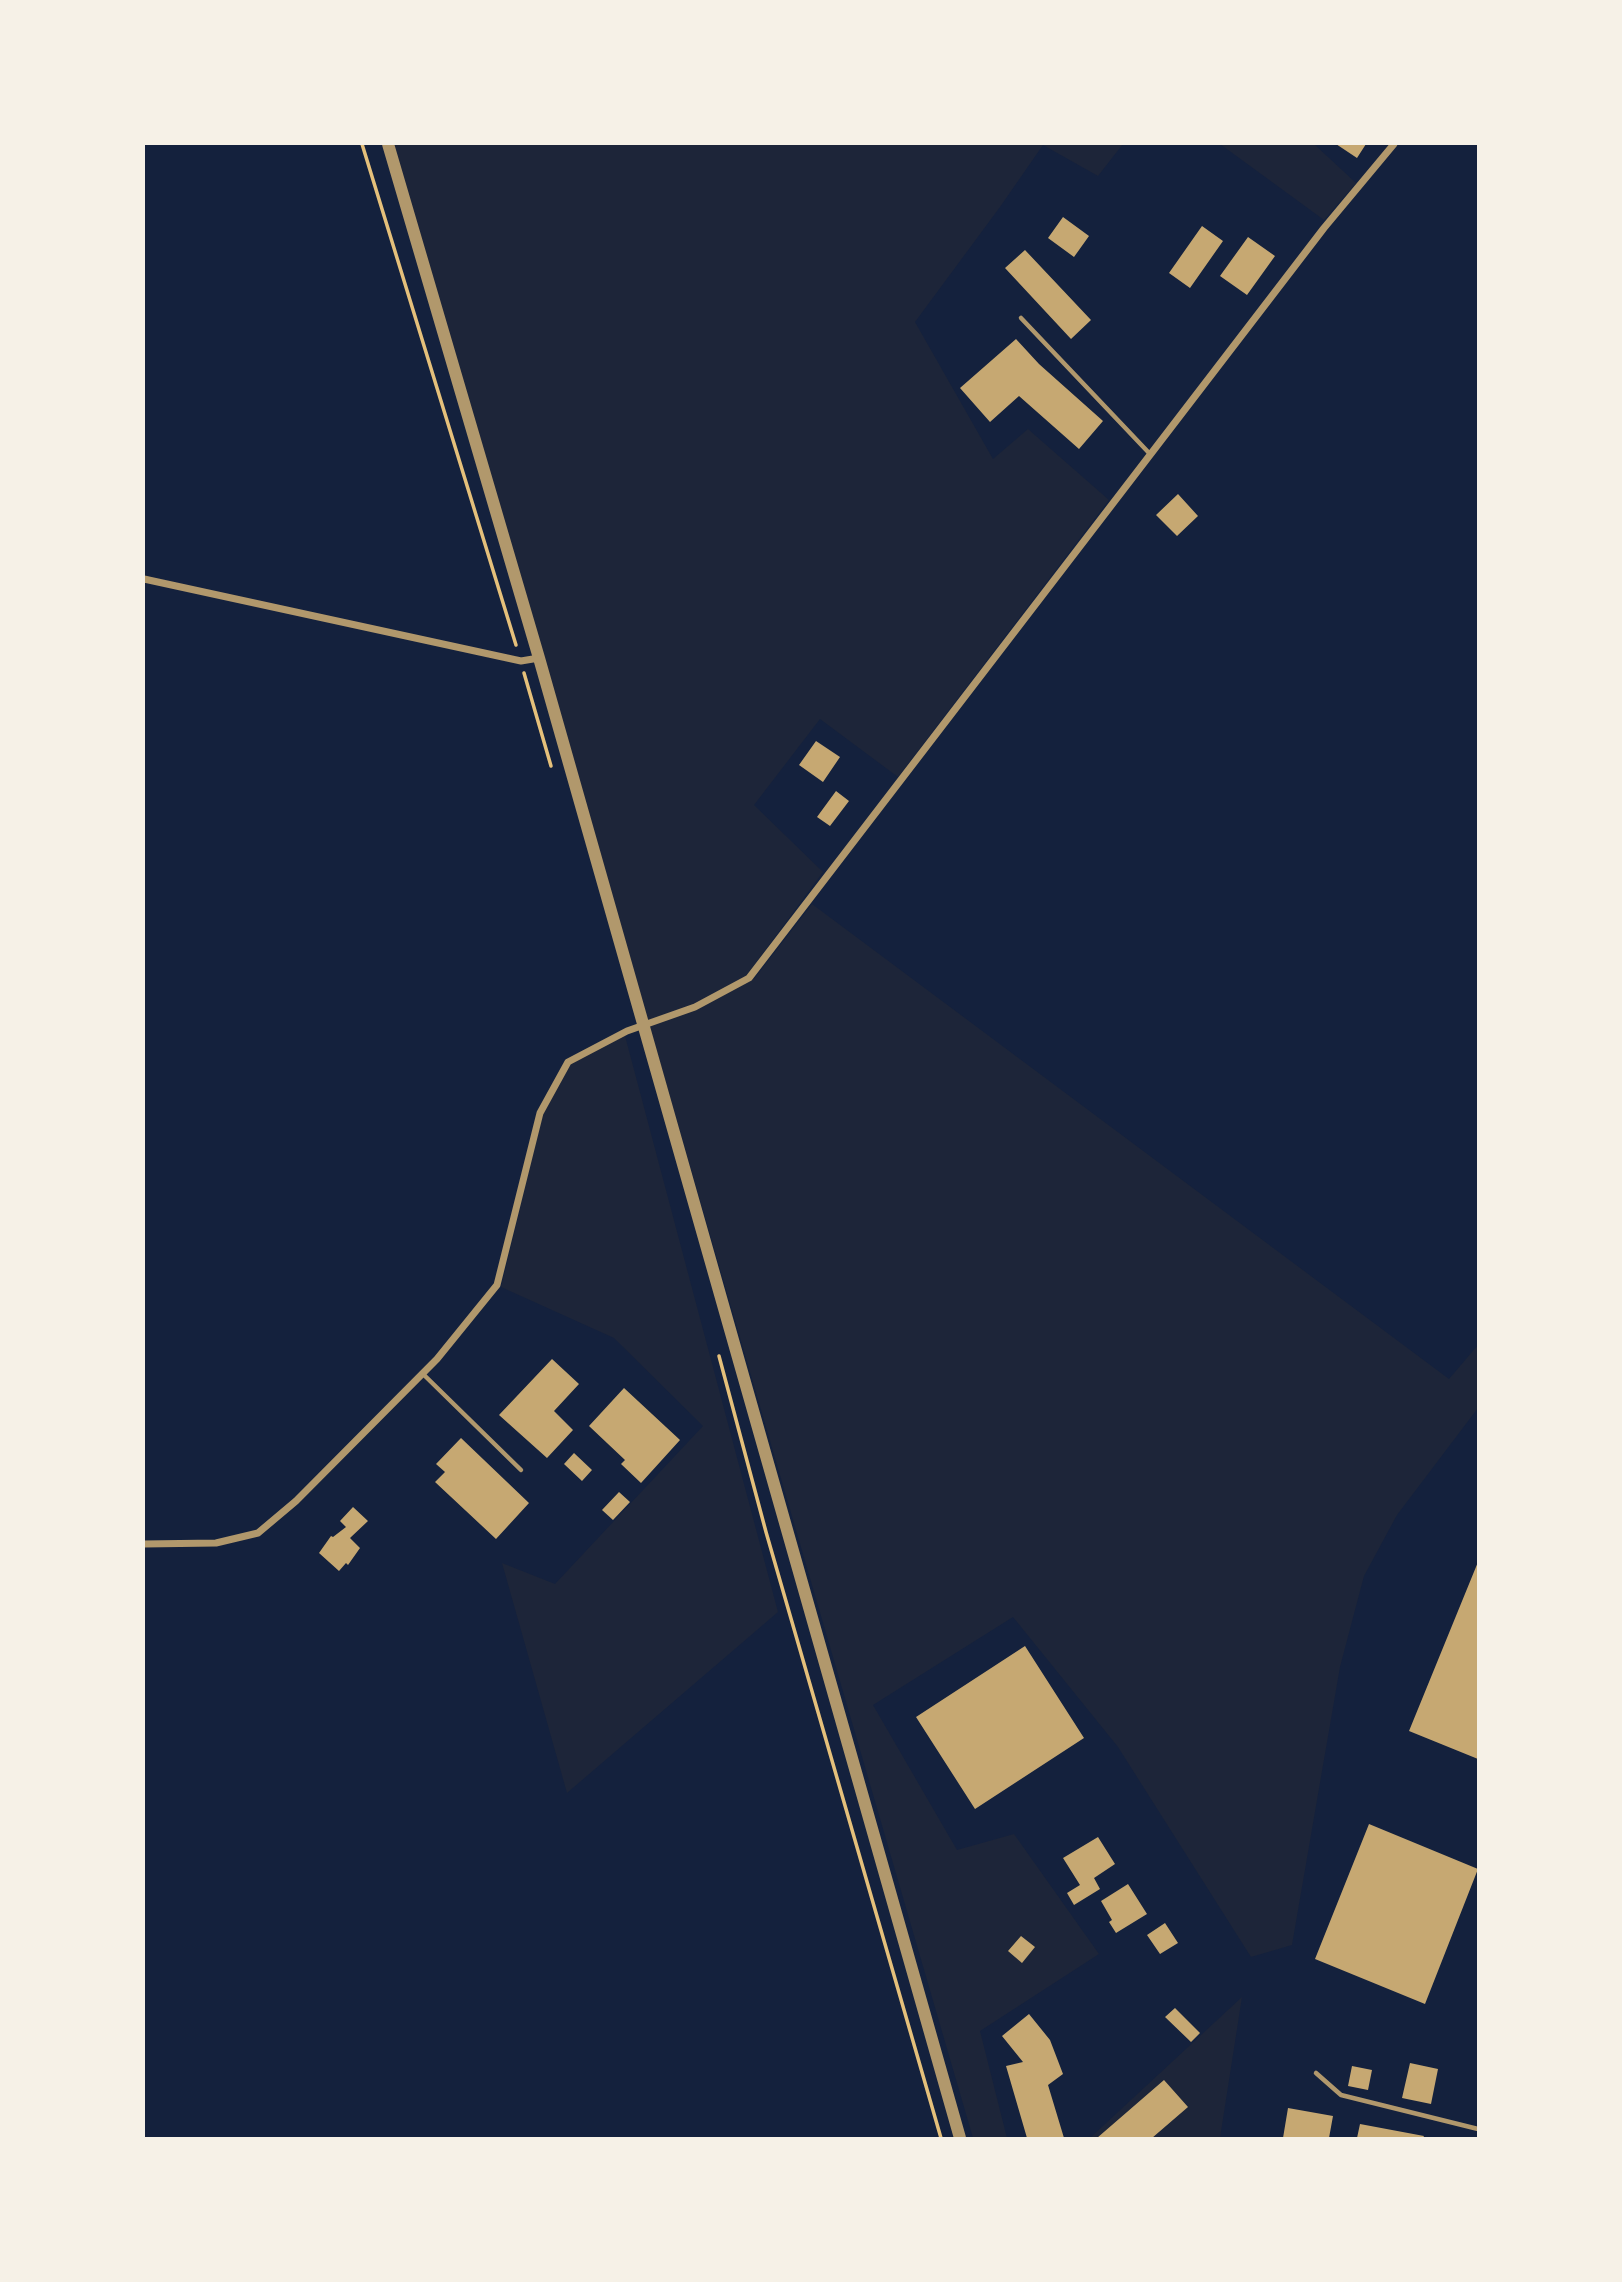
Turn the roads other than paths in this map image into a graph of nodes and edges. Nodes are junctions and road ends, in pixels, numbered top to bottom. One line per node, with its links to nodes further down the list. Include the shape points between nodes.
1 (388, 144): 6 (street)
2 (1394, 144): 4 (street)
3 (1021, 318): 4 (lane)
4 (1150, 454): 7 (street, via 749,978 695,1007)
5 (144, 579): 6 (street, via 521,661)
6 (539, 658): 7 (street)
7 (643, 1026): 8 (street, via 568,1062 540,1113 497,1285); 13 (street)
8 (422, 1374): 9 (lane); 10 (street, via 258,1533 216,1543)
9 (522, 1470)
10 (144, 1544)
11 (1316, 2073): 12 (lane, via 1341,2095)
12 (1479, 2129)
13 (960, 2138)

